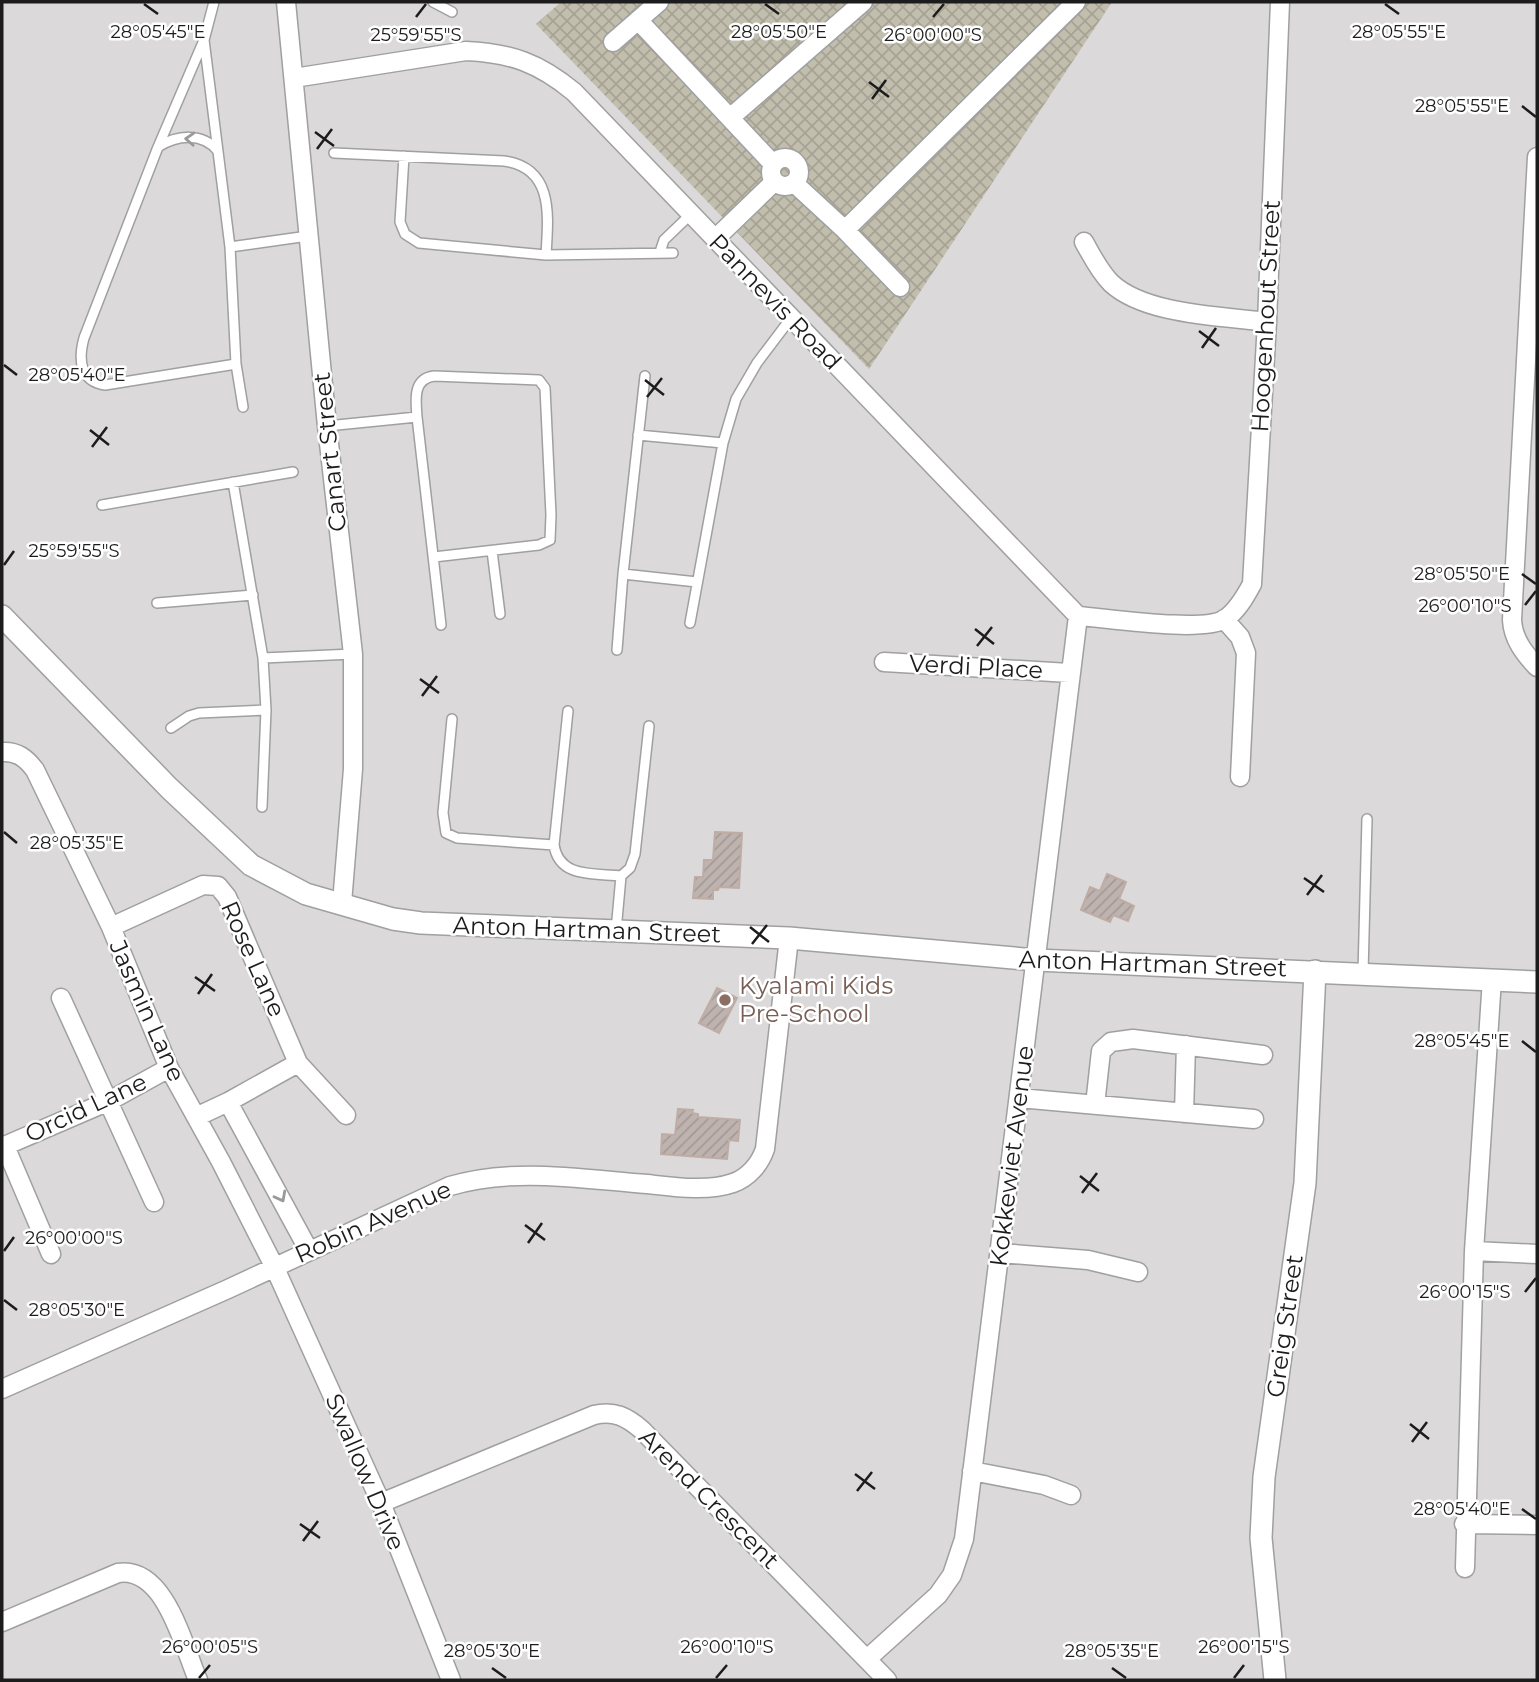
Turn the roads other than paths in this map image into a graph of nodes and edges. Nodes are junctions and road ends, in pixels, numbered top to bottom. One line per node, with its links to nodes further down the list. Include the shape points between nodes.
1 (214, 2): 10 (lane)
2 (286, 2): 12 (street, Canart Street)
3 (433, 2): 8 (lane)
4 (659, 2): 9 (street)
5 (863, 2): 13 (street)
6 (1076, 2): 22 (street)
7 (1280, 2): 32 (street, Hoogenhout Street)
8 (452, 12)
9 (638, 20): 11 (street); 13 (street)
10 (204, 40): 14 (lane); 15 (lane)
11 (613, 42)
12 (294, 78): 21 (street, Pannevis Road, via 467,51 516,57 574,92); 23 (street, Canart Street)
13 (731, 117): 19 (street)
14 (158, 147): 15 (lane, one-way to 14, via 193,137 172,139); 33 (lane, via 84,338 82,368 91,380 105,385)
15 (219, 153): 26 (lane)
16 (334, 153): 17 (lane)
17 (404, 156): 29 (lane, via 504,161 521,166 539,181 548,206); 29 (lane, via 400,222 411,239)
18 (1537, 157): 59 (street, via 1512,620 1519,646)
19 (773, 173): 20 (street, via 785,187); 20 (street, via 784,158 795,163 799,175); 24 (street)
20 (794, 183): 22 (street)
21 (691, 214): 24 (street, Pannevis Road); 27 (lane, via 664,240)
22 (845, 230): 30 (street)
23 (308, 236): 26 (lane); 37 (street, Canart Street)
24 (715, 239): 31 (street, Pannevis Road)
25 (1084, 242): 32 (street, via 1102,272 1125,294 1158,307)
26 (230, 247): 33 (lane)
27 (660, 252): 28 (lane); 29 (lane)
28 (673, 253)
29 (546, 256)
30 (900, 286)
31 (790, 318): 39 (lane, via 745,381); 51 (street, Pannevis Road)
32 (1267, 322): 52 (street, Hoogenhout Street, via 1252,584)
33 (236, 364): 35 (lane)
34 (645, 376): 38 (lane)
35 (243, 407)
36 (417, 417): 37 (lane); 43 (lane, via 417,390 428,377 536,379 544,383 552,535 539,545); 44 (lane)
37 (327, 426): 56 (street, Canart Street)
38 (638, 435): 39 (lane); 45 (lane)
39 (723, 443): 46 (lane)
40 (293, 472): 41 (lane)
41 (233, 482): 42 (lane); 47 (lane)
42 (102, 505)
43 (492, 551): 44 (lane); 49 (lane)
44 (434, 557): 54 (lane)
45 (622, 574): 46 (lane); 55 (lane)
46 (697, 582): 53 (lane)
47 (253, 595): 48 (lane); 57 (lane)
48 (157, 603)
49 (500, 614)
50 (2, 616): 72 (street, Anton Hartman Street, via 234,851 306,894)
51 (1078, 616): 52 (street, via 1191,625); 60 (street, Kokkewiet Avenue)
52 (1224, 620): 67 (street, via 1240,637 1246,653)
53 (690, 623)
54 (441, 625)
55 (617, 650)
56 (353, 654): 57 (lane); 72 (street, Canart Street, via 353,769)
57 (263, 658): 61 (lane)
58 (884, 662): 60 (street, Verdi Place)
59 (1537, 667)
60 (1069, 673): 76 (street, Kokkewiet Avenue)
61 (266, 710): 65 (lane, via 199,713); 68 (lane)
62 (568, 711): 70 (lane)
63 (452, 719): 70 (lane, via 443,813 446,833 457,838)
64 (649, 726): 71 (lane, via 635,859)
65 (171, 728)
66 (2, 752): 73 (street, Jasmin Lane, via 21,756 35,770)
67 (1240, 777)
68 (262, 807)
69 (1367, 818): 78 (lane)
70 (554, 845): 71 (lane, via 560,864 574,871)
71 (621, 876): 74 (lane)
72 (342, 903): 74 (street, Anton Hartman Street, via 421,923)
73 (111, 927): 84 (street, Rose Lane, via 203,886 218,886 227,897); 85 (street, Jasmin Lane)
74 (617, 931): 75 (street, Anton Hartman Street)
75 (789, 938): 76 (street, Anton Hartman Street); 96 (street, Robin Avenue, via 765,1149 750,1172 732,1183 697,1187 529,1175 477,1178)
76 (1036, 960): 77 (street, Anton Hartman Street); 86 (street, Kokkewiet Avenue)
77 (1315, 971): 78 (street, Anton Hartman Street); 115 (street, Greig Street, via 1305,1182 1262,1508)
78 (1363, 973): 79 (street, Anton Hartman Street)
79 (1492, 979): 80 (street, Anton Hartman Street); 97 (street)
80 (1537, 982)
81 (61, 998): 87 (street)
82 (1186, 1045): 83 (street); 89 (street, via 1133,1039 1111,1042 1101,1051); 90 (street)
83 (1263, 1055)
84 (298, 1063): 88 (street); 91 (street, Rose Lane)
85 (170, 1068): 87 (street, Orcid Lane); 92 (street, Jasmin Lane)
86 (1019, 1098): 89 (street); 98 (street, Kokkewiet Avenue)
87 (109, 1101): 94 (street, Orcid Lane); 95 (street)
88 (228, 1102): 92 (street); 96 (street, one-way to 96)
89 (1095, 1105): 90 (street)
90 (1184, 1113): 93 (street)
91 (346, 1115)
92 (196, 1117): 101 (street, Jasmin Lane)
93 (1254, 1119)
94 (3, 1146): 99 (street)
95 (154, 1202)
96 (309, 1250): 101 (street, Robin Avenue)
97 (1474, 1251): 100 (street); 107 (street)
98 (1001, 1253): 102 (street, via 1088,1260); 104 (street, Kokkewiet Avenue)
99 (51, 1254)
100 (1537, 1254)
101 (274, 1266): 103 (street, Robin Avenue); 106 (street, Swallow Drive)
102 (1138, 1272)
103 (2, 1389)
104 (972, 1471): 105 (street); 111 (street, Kokkewiet Avenue, via 964,1539 952,1575 938,1595)
105 (1071, 1494)
106 (381, 1503): 111 (street, Arend Crescent, via 594,1415 613,1412 642,1430); 113 (street, Swallow Drive)
107 (1464, 1524): 108 (street); 109 (street)
108 (1537, 1525)
109 (1465, 1568)
110 (2, 1622): 112 (street, via 111,1576 142,1575 164,1598)
111 (867, 1659): 114 (street, Arend Crescent)
112 (198, 1680)
113 (452, 1680)
114 (887, 1680)
115 (1275, 1680)

